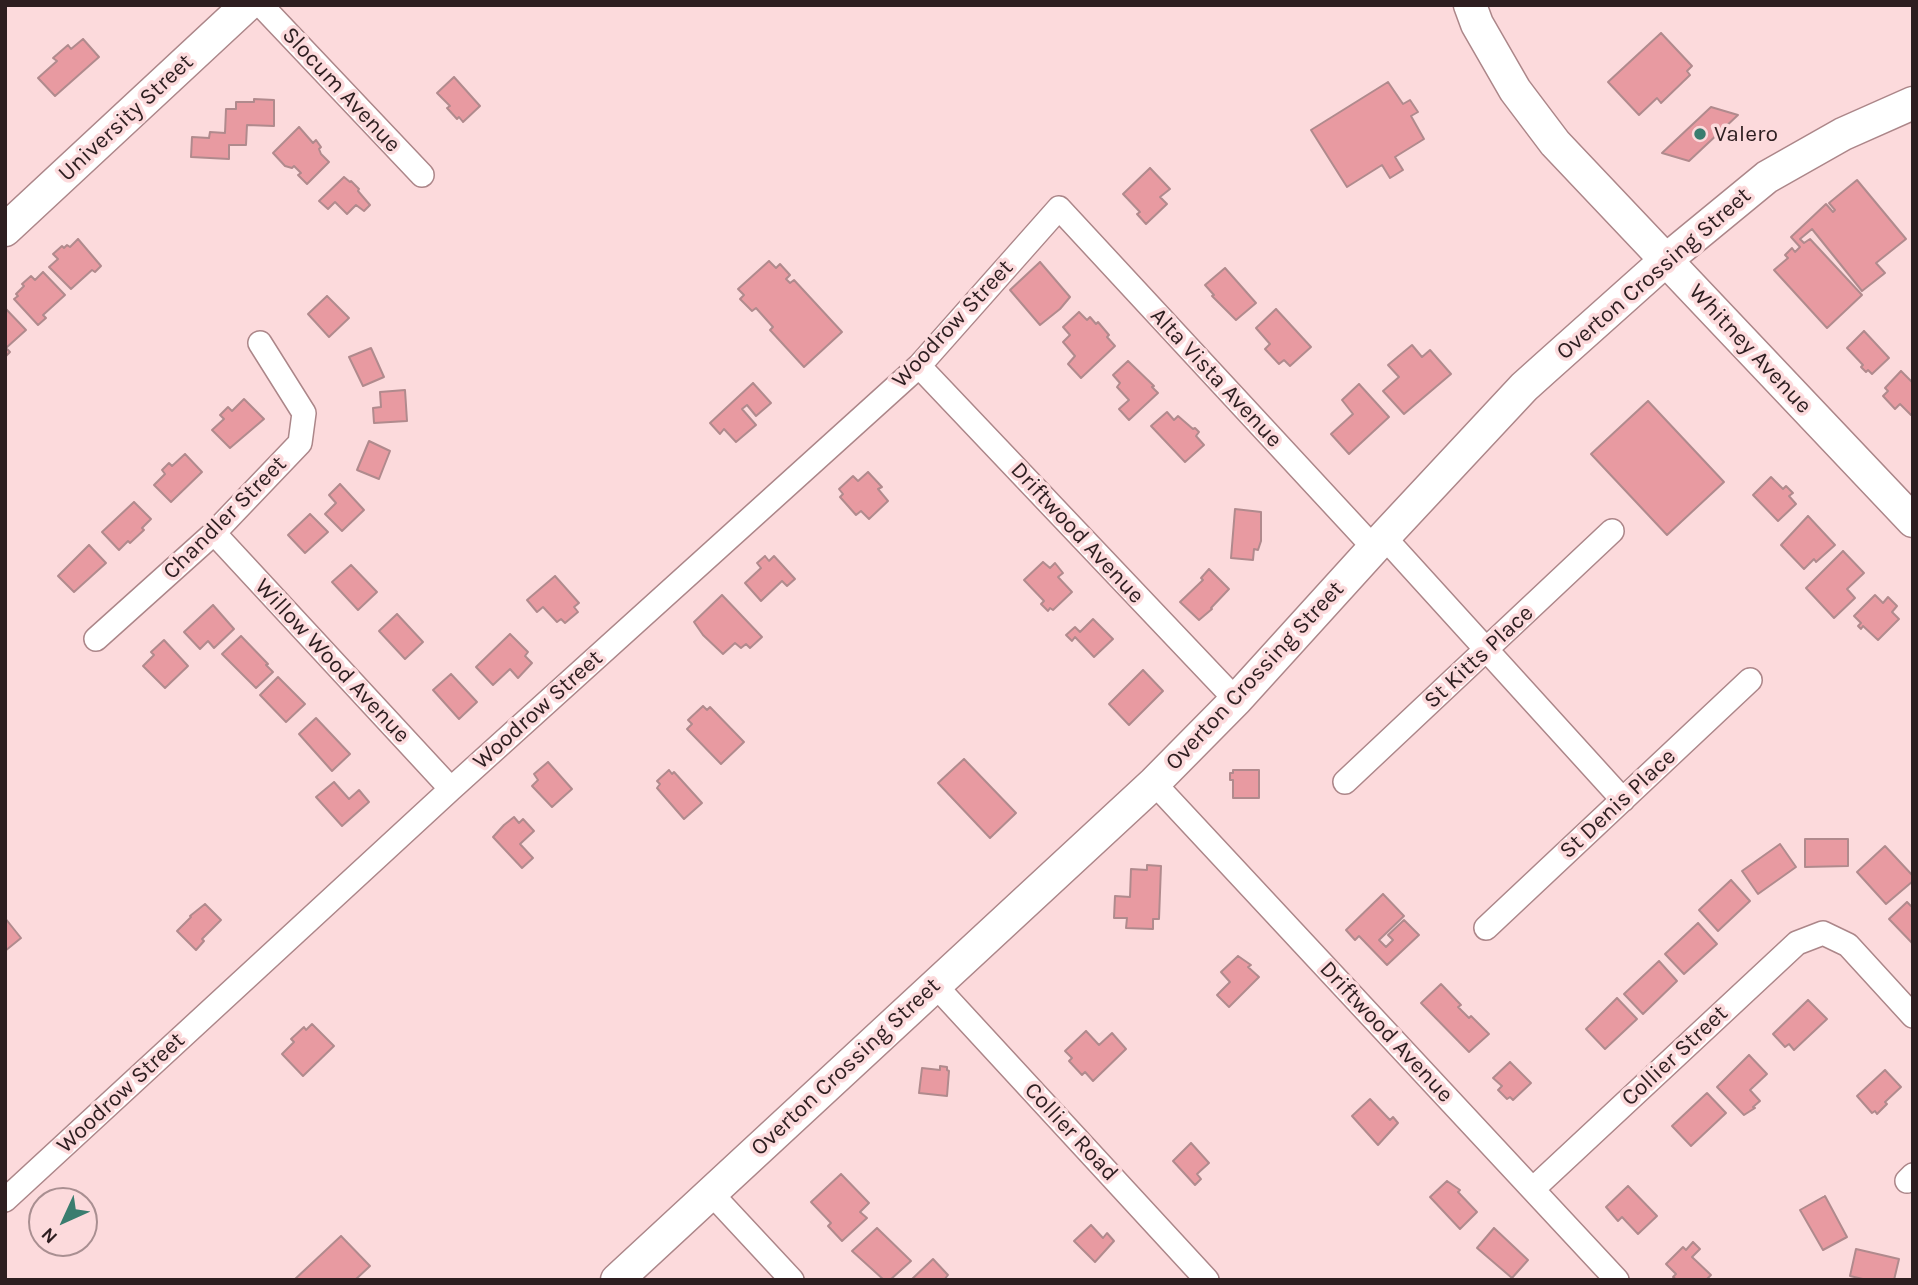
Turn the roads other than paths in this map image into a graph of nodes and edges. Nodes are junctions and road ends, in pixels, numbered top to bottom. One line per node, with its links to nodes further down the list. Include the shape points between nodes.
1 (247, 5): 7 (main road, University Street)
2 (261, 5): 5 (street, Slocum Avenue)
3 (1470, 5): 8 (main road, Whitney Avenue, via 1515,90 1555,143)
4 (1913, 103): 8 (main road, Overton Crossing Street, via 1843,134 1767,177)
5 (422, 175)
6 (1059, 208): 10 (street, Woodrow Street); 14 (street, Alta Vista Avenue)
7 (5, 230)
8 (1665, 260): 11 (main road, Whitney Avenue); 14 (main road, Overton Crossing Street, via 1524,387)
9 (260, 342): 13 (street, Chandler Street, via 304,413 300,443)
10 (919, 366): 18 (street, Driftwood Avenue); 21 (street, Woodrow Street)
11 (1913, 521)
12 (1612, 531): 16 (street, St Kitts Place)
13 (214, 533): 15 (street, Chandler Street); 21 (street, Willow Wood Avenue)
14 (1379, 542): 16 (street, Alta Vista Avenue); 18 (main road, Overton Crossing Street)
15 (96, 639)
16 (1486, 649): 19 (street, St Kitts Place); 22 (street, Alta Vista Avenue)
17 (1750, 680): 22 (street, St Denis Place)
18 (1236, 700): 20 (main road, Overton Crossing Street)
19 (1345, 782)
20 (1154, 783): 24 (main road, Overton Crossing Street); 26 (street, Driftwood Avenue)
21 (450, 789): 28 (street, Woodrow Street)
22 (1623, 800): 23 (street, St Denis Place)
23 (1486, 928)
24 (935, 985): 27 (main road, Overton Crossing Street); 31 (street, Collier Road)
25 (1913, 1016): 26 (street, Collier Street, via 1848,945 1823,933 1797,943)
26 (1533, 1189): 32 (street, Driftwood Avenue)
27 (710, 1192): 29 (main road, Overton Crossing Street); 30 (street)
28 (5, 1200)
29 (617, 1280)
30 (792, 1280)
31 (1207, 1280)
32 (1618, 1280)

